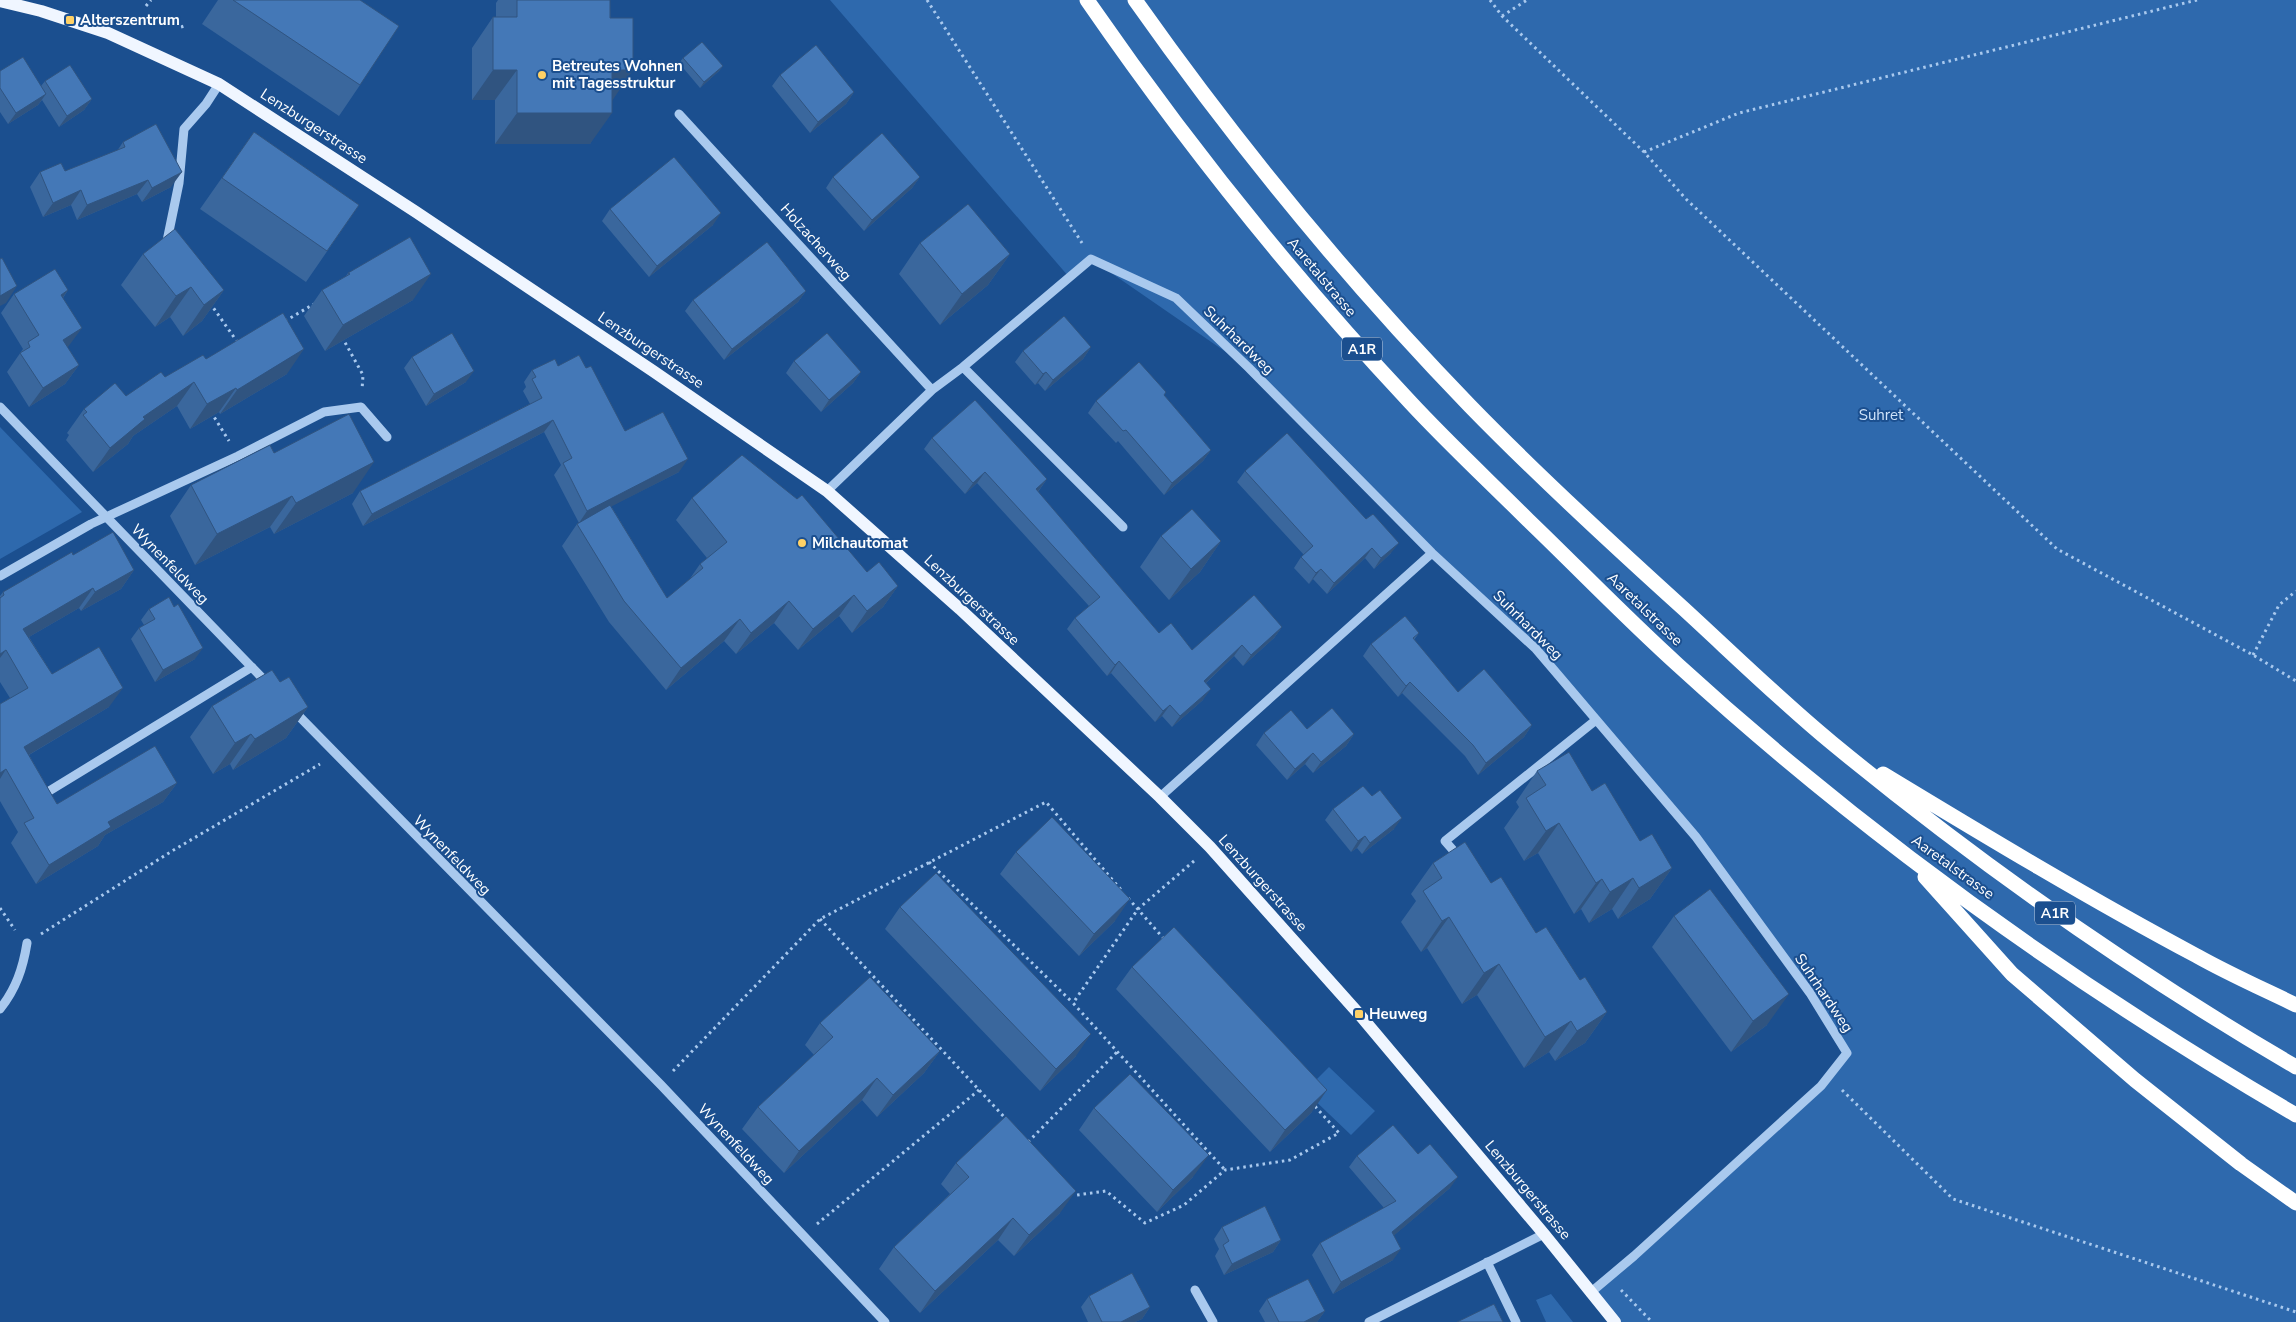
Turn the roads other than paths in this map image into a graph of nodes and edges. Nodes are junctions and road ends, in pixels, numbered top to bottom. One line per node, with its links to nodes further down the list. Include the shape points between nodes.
1 (1087, 0): 23 (highway, Aaretalstrasse / A1R, via 1234,198 1336,321 1413,406 1676,664)
2 (1135, 0): 20 (highway, Aaretalstrasse / A1R, via 1293,207 1431,364 1602,535)
3 (6, 1): 4 (main road, Lenzburgerstrasse, via 108,33)
4 (219, 84): 6 (street, via 184,129 179,183); 11 (main road, Lenzburgerstrasse, via 654,371)
5 (679, 114): 8 (street, Holzacherweg)
6 (167, 241)
7 (963, 367): 8 (street); 13 (street); 14 (street, Suhrhardweg, via 1091,259 1176,298 1250,368)
8 (932, 390): 11 (street)
9 (0, 407): 12 (street, Wynenfeldweg)
10 (388, 437): 12 (street, via 361,408 324,412)
11 (827, 491): 21 (main road, Lenzburgerstrasse, via 960,609)
12 (106, 517): 15 (street); 16 (street, Wynenfeldweg)
13 (1123, 527)
14 (1432, 553): 19 (street, Suhrhardweg, via 1536,648); 21 (street)
15 (0, 576)
16 (252, 667): 17 (street, Wynenfeldweg); 22 (street)
17 (272, 689)
18 (286, 703): 35 (street, Wynenfeldweg, via 660,1084)
19 (1596, 720): 24 (street, via 1445,841); 34 (street, Suhrhardweg, via 1696,837 1810,993 1847,1052 1821,1086)
20 (1828, 740): 26 (highway, via 2035,866 2199,957); 28 (highway, Aaretalstrasse / A1R, via 1968,850 2064,920)
21 (1160, 797): 31 (main road, Lenzburgerstrasse, via 1210,847 1359,1014)
22 (39, 798)
23 (1902, 852): 29 (highway, Aaretalstrasse / A1R, via 2122,1007); 30 (highway, via 2012,974 2134,1080)
24 (1465, 863)
25 (27, 943): 27 (street, via 23,968)
26 (2296, 1004)
27 (0, 1009)
28 (2296, 1067)
29 (2296, 1115)
30 (2296, 1203)
31 (1544, 1234): 32 (street); 34 (main road, Lenzburgerstrasse)
32 (1487, 1262): 37 (street); 38 (street)
33 (1195, 1290): 36 (street)
34 (1590, 1293): 39 (main road, Lenzburgerstrasse)
35 (885, 1322)
36 (1213, 1322)
37 (1369, 1322)
38 (1516, 1322)
39 (1615, 1322)

